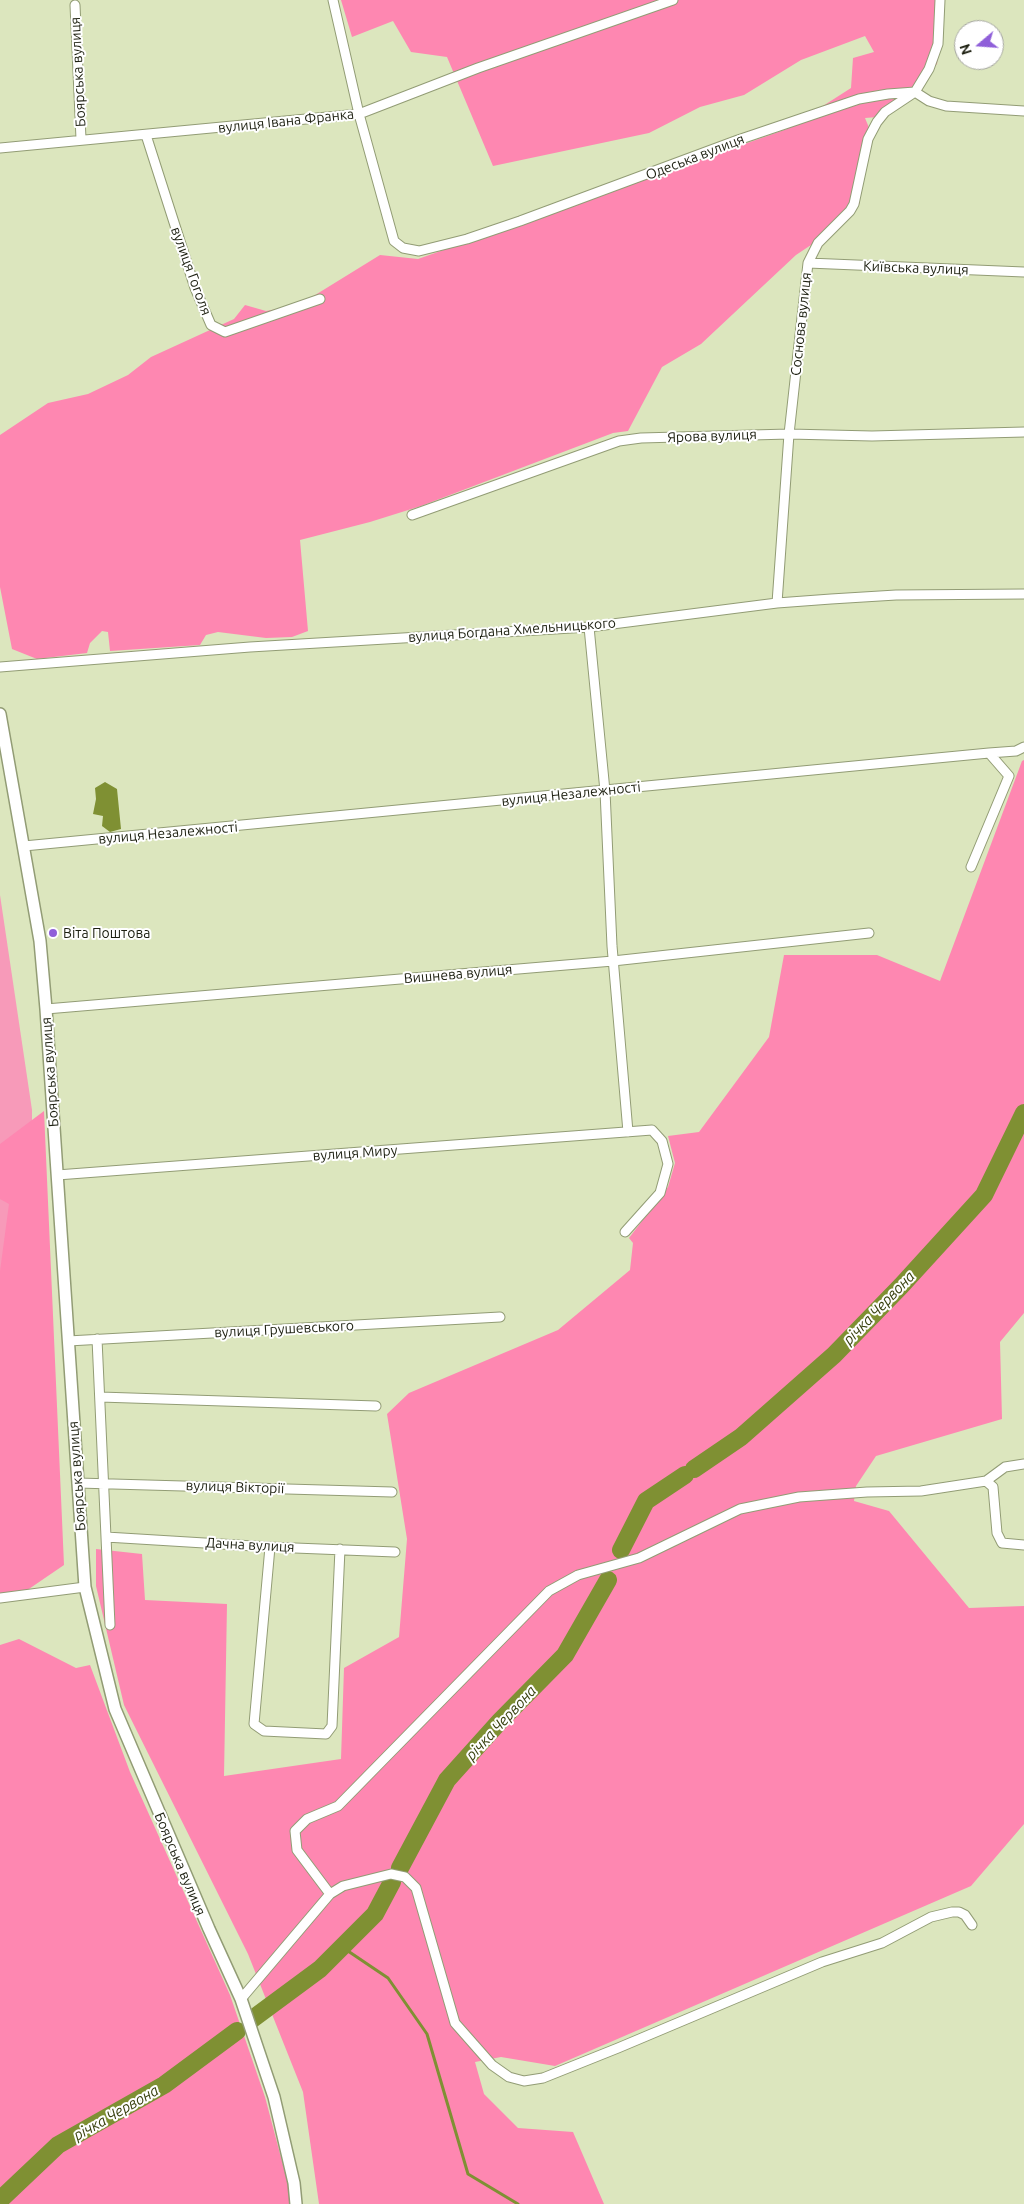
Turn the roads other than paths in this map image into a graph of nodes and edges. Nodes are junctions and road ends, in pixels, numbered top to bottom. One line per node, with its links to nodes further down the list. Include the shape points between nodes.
1 (333, 0): 7 (street)
2 (673, 0): 7 (street, вулиця Івана Франка, via 478,68)
3 (940, 0): 5 (street, Соснова вулиця, via 938,44 929,69)
4 (75, 4): 9 (street, Боярська вулиця)
5 (915, 92): 6 (street, via 946,106); 7 (street, Одеська вулиця, via 859,99 520,221 419,251 404,248 394,241); 11 (street, Соснова вулиця, via 885,112 877,122 868,139 854,204 818,243)
6 (1024, 111)
7 (359, 114): 8 (street, вулиця Івана Франка)
8 (146, 135): 9 (street, вулиця Івана Франка); 13 (street, вулиця Гоголя, via 195,288 211,325 225,332)
9 (81, 139): 10 (street, вулиця Івана Франка)
10 (0, 148)
11 (808, 263): 12 (street, Київська вулиця); 15 (street, Соснова вулиця)
12 (1024, 272)
13 (320, 299)
14 (1024, 432): 15 (street, Ярова вулиця, via 872,436)
15 (789, 434): 16 (street, Ярова вулиця, via 619,441); 18 (street, Соснова вулиця)
16 (412, 515)
17 (1024, 594): 18 (street, вулиця Богдана Хмельницького, via 896,595)
18 (777, 603): 19 (street, вулиця Богдана Хмельницького)
19 (589, 627): 20 (street, вулиця Богдана Хмельницького, via 250,647); 24 (street)
20 (0, 667)
21 (0, 714): 25 (street, Боярська вулиця)
22 (1024, 747): 23 (street, via 1016,751)
23 (989, 753): 24 (street, вулиця Незалежності); 26 (street, via 1009,776)
24 (604, 791): 25 (street, вулиця Незалежності); 28 (street)
25 (24, 846): 29 (street, Боярська вулиця, via 40,941)
26 (971, 866)
27 (869, 934): 28 (street, Вишнева вулиця)
28 (614, 961): 29 (street, Вишнева вулиця); 30 (street)
29 (46, 1009): 31 (street, Боярська вулиця)
30 (628, 1132): 31 (street, вулиця Миру); 32 (street, вулиця Миру, via 652,1130 662,1141 668,1164 660,1193)
31 (57, 1175): 35 (street, Боярська вулиця)
32 (625, 1232)
33 (500, 1317): 34 (street, вулиця Грушевського)
34 (97, 1339): 35 (street, вулиця Грушевського); 36 (street)
35 (68, 1341): 40 (street, Боярська вулиця)
36 (100, 1397): 37 (street); 41 (street)
37 (376, 1406)
38 (1024, 1464): 39 (street, via 1005,1468)
39 (986, 1481): 44 (street, via 993,1487 997,1533 1002,1543); 51 (street, via 920,1491 799,1497 740,1509 639,1558 578,1575 549,1591 338,1806 307,1819 295,1831 297,1850)
40 (78, 1483): 41 (street, вулиця Вікторії); 48 (street, Боярська вулиця)
41 (104, 1483): 42 (street, вулиця Вікторії); 43 (street)
42 (392, 1492)
43 (106, 1537): 45 (street, Дачна вулиця); 50 (street)
44 (1024, 1545)
45 (270, 1547): 46 (street, Дачна вулиця); 46 (street, via 254,1724 264,1732 326,1734 332,1726)
46 (340, 1549): 47 (street, Дачна вулиця)
47 (395, 1552)
48 (85, 1587): 49 (street); 53 (street, Боярська вулиця, via 115,1709)
49 (0, 1598)
50 (110, 1625)
51 (330, 1894): 52 (street, via 344,1886 391,1874 404,1877 416,1888 454,2023 492,2065 524,2081 543,2078 814,1965 882,1943 932,1917 959,1912); 53 (street)
52 (972, 1925)
53 (241, 2000): 54 (street, Боярська вулиця, via 274,2097)
54 (296, 2204)

